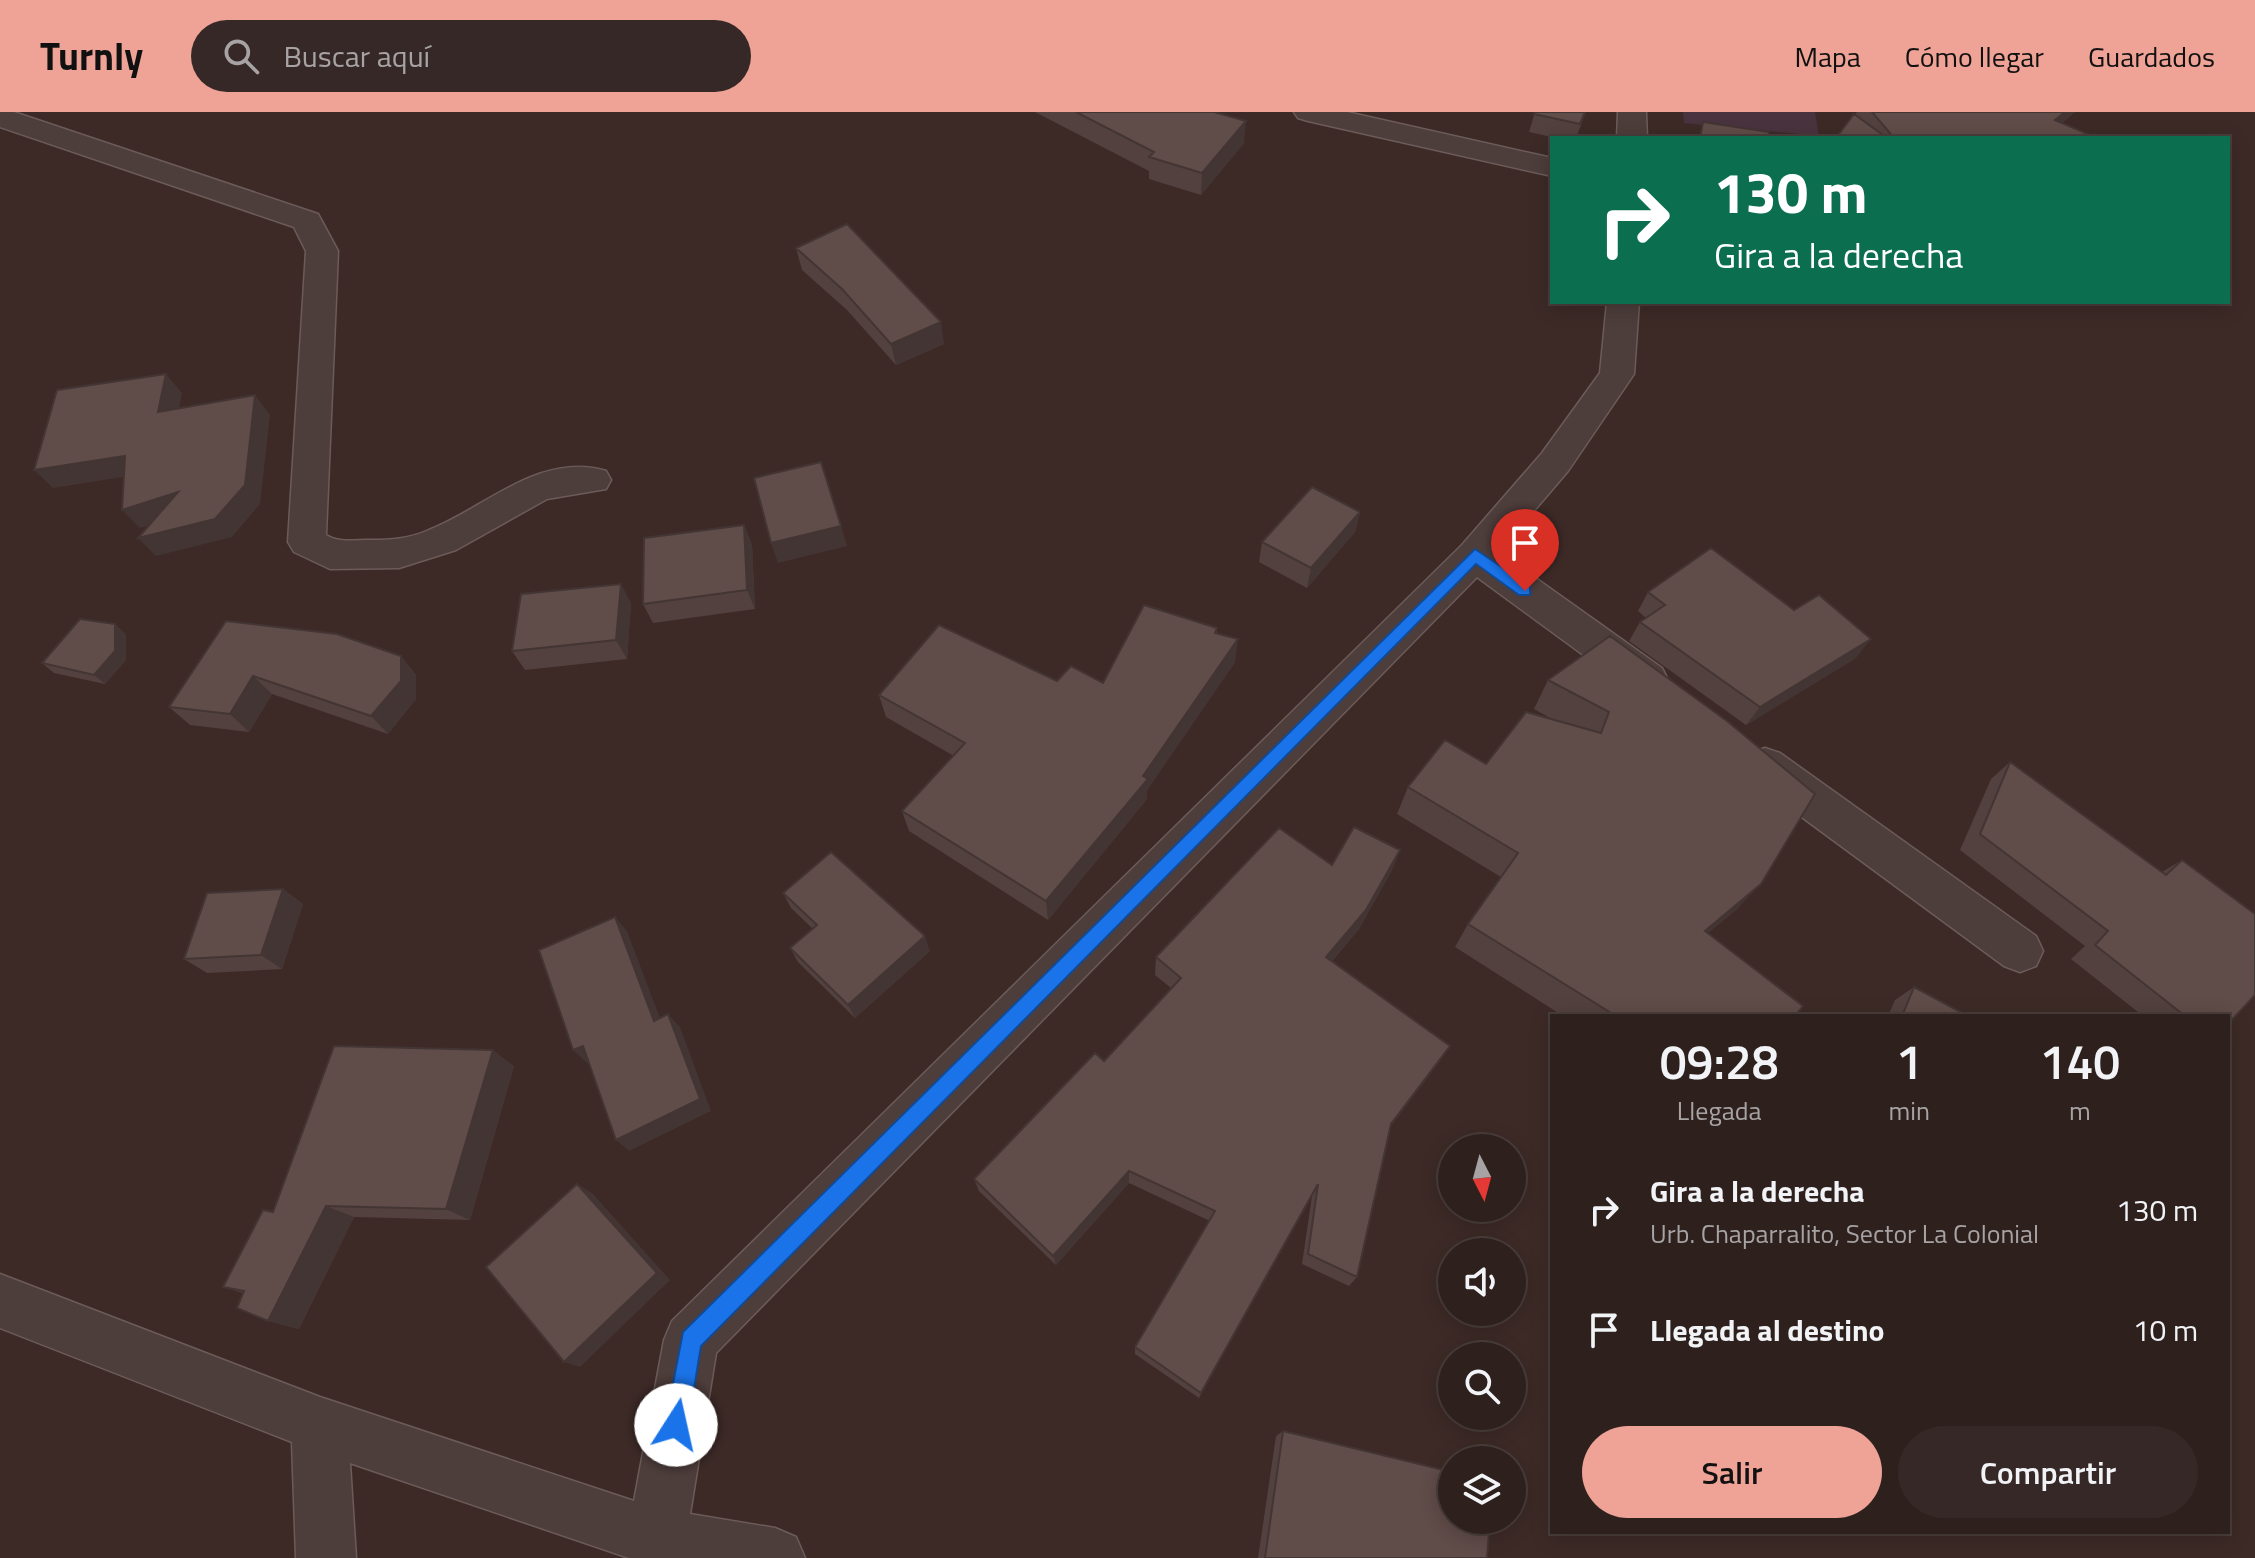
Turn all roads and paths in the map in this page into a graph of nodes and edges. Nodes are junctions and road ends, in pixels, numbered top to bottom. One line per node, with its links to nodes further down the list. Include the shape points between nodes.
1 (1308, 112): 5 (street)
2 (1632, 112): 4 (street)
3 (0, 117): 7 (street, via 307,221 322,251 307,542 330,555 399,554 443,540 539,487)
4 (1632, 136)
5 (1550, 167)
6 (1623, 304): 8 (street, via 1617,374 1555,462)
7 (593, 480)
8 (1475, 555): 9 (street); 14 (street, via 691,1340)
9 (1678, 702)
10 (1728, 739): 11 (street)
11 (2020, 951)
12 (0, 1301): 13 (street)
13 (320, 1425): 14 (street); 15 (street)
14 (657, 1538): 16 (street)
15 (326, 1558)
16 (775, 1558)

